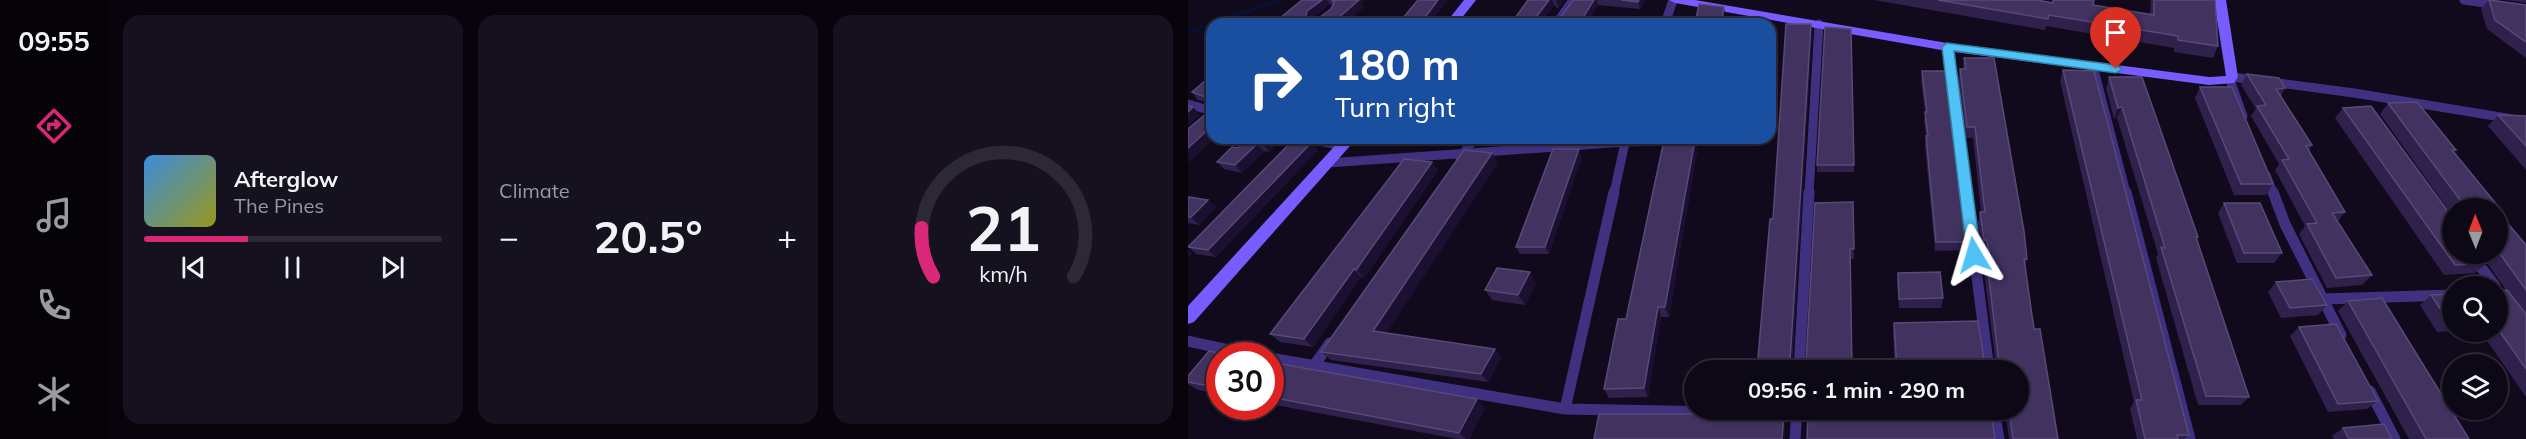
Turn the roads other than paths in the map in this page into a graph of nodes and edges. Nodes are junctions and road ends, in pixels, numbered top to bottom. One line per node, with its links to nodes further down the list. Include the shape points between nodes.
1 (1470, 0): 7 (street)
2 (1573, 0): 8 (street)
3 (1674, 0): 9 (street); 10 (street)
4 (2220, 0): 13 (street)
5 (2464, 0): 6 (street)
6 (2526, 9)
7 (1455, 18)
8 (1560, 18)
9 (1667, 18)
10 (1819, 24): 11 (street); 34 (street)
11 (1947, 47): 12 (street); 35 (street)
12 (2093, 66): 13 (street, via 2209,81); 45 (street)
13 (2231, 78): 14 (street); 19 (street)
14 (2354, 93): 15 (street); 18 (street)
15 (2361, 103)
16 (1188, 104): 17 (street)
17 (1206, 113)
18 (2524, 122)
19 (2247, 124)
20 (1345, 144): 25 (street)
21 (1471, 144): 24 (street)
22 (1593, 144): 24 (street)
23 (1625, 144): 39 (street)
24 (1459, 160): 25 (street)
25 (1328, 163): 29 (street)
26 (2264, 168): 28 (street, via 2285,224)
27 (2442, 295): 28 (street)
28 (2323, 299): 33 (street)
29 (1188, 316)
30 (1340, 329): 37 (street)
31 (1188, 341): 32 (street)
32 (1206, 345)
33 (2349, 349)
34 (1800, 360)
35 (1988, 360)
36 (1284, 361): 37 (street)
37 (1313, 367): 39 (street)
38 (2364, 379): 46 (street)
39 (1565, 409): 40 (street)
40 (1684, 411)
41 (1796, 420): 43 (street)
42 (1992, 420): 44 (street)
43 (1795, 439)
44 (1999, 439)
45 (2190, 439)
46 (2395, 439)

